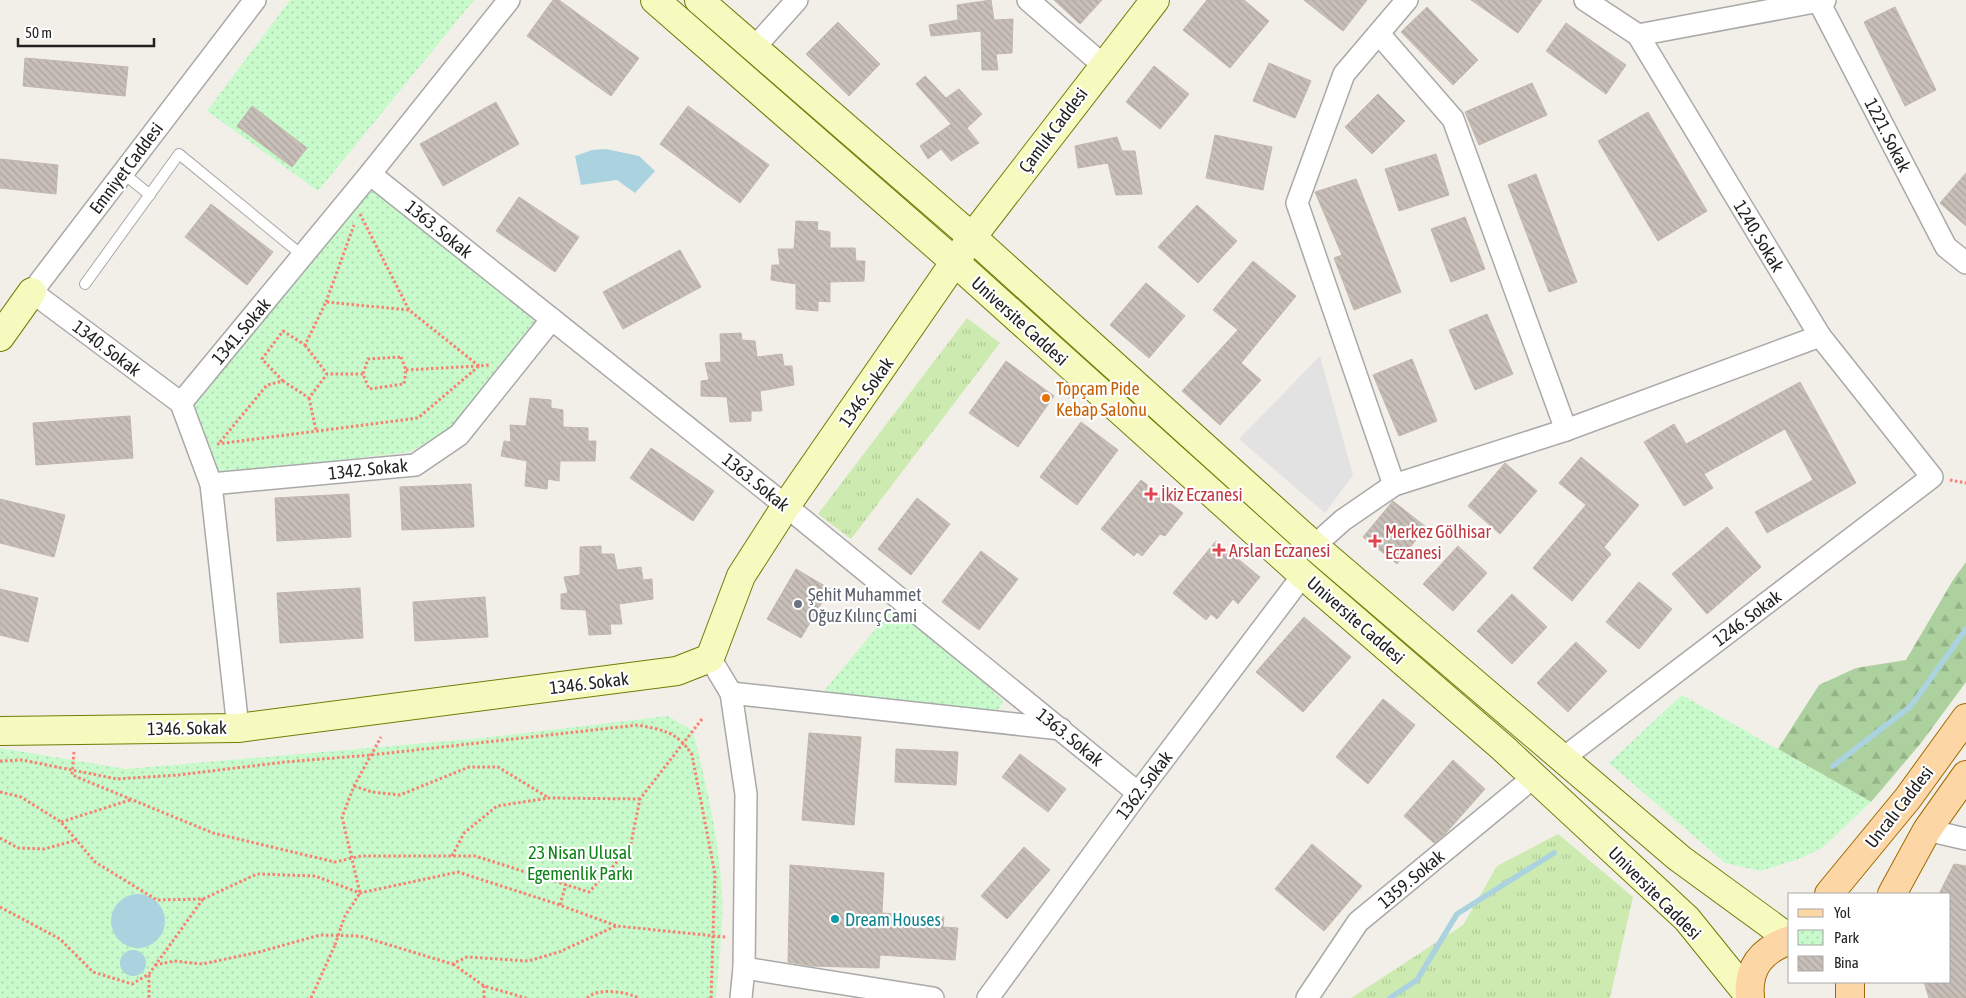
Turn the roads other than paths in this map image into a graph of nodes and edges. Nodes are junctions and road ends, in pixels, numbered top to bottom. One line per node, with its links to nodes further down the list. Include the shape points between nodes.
1 (255, 0): 15 (street, Emniyet Caddesi)
2 (509, 0): 16 (street, 1341. Sokak)
3 (655, 0): 20 (street, Universite Caddesi)
4 (699, 0): 13 (street, Universite Caddesi)
5 (797, 0): 13 (street)
6 (1028, 0): 14 (street)
7 (1154, 0): 14 (street, Çamlık Caddesi)
8 (1407, 0): 11 (street)
9 (1585, 0): 12 (street, 1240. Sokak)
10 (1821, 0): 12 (street); 21 (street, 1221. Sokak, via 1946,247)
11 (1379, 34): 28 (street, via 1453,119); 31 (street, via 1344,74 1297,203)
12 (1638, 36): 25 (street, 1240. Sokak)
13 (754, 48): 18 (street, Universite Caddesi)
14 (1103, 65): 18 (street, Çamlık Caddesi)
15 (122, 173): 17 (lane); 23 (street, Emniyet Caddesi)
16 (370, 174): 19 (street, 1341. Sokak); 24 (street, 1363. Sokak)
17 (150, 195): 19 (lane, via 179,154); 22 (lane)
18 (972, 237): 20 (street, Çamlık Caddesi); 33 (street, Universite Caddesi)
19 (303, 256): 27 (street, 1341. Sokak)
20 (956, 263): 32 (street, 1346. Sokak); 34 (street, Universite Caddesi)
21 (1966, 263)
22 (85, 284)
23 (32, 292): 26 (street, Emniyet Caddesi); 27 (street, 1340. Sokak)
24 (552, 319): 30 (street, 1342. Sokak, via 459,435 415,465); 32 (street, 1363. Sokak)
25 (1820, 336): 28 (street); 29 (street, 1240. Sokak)
26 (0, 338)
27 (181, 403): 30 (street)
28 (1566, 430): 31 (street)
29 (1932, 477): 41 (street, 1246. Sokak)
30 (211, 484): 38 (street)
31 (1394, 485): 33 (street, via 1343,520)
32 (786, 506): 35 (street, 1346. Sokak, via 741,576); 39 (street, 1363. Sokak)
33 (1314, 546): 41 (street, Universite Caddesi)
34 (1304, 575): 43 (street, Universite Caddesi); 44 (street, 1362. Sokak)
35 (710, 658): 36 (street); 38 (street, 1346. Sokak, via 678,671)
36 (731, 692): 39 (street); 51 (street, via 746,794)
37 (1966, 718): 47 (main road, Uncalı Caddesi, via 1908,798)
38 (238, 728): 40 (street, 1346. Sokak)
39 (1062, 729): 44 (street, 1363. Sokak)
40 (0, 731)
41 (1562, 759): 49 (street, Universite Caddesi, via 1679,858)
42 (1966, 775): 45 (main road, Uncalı Caddesi)
43 (1534, 777): 52 (street, Universite Caddesi, via 1687,919); 56 (street, 1359. Sokak, via 1358,922)
44 (1138, 793): 55 (street, 1362. Sokak)
45 (1927, 830): 46 (street); 48 (main road, Uncalı Caddesi)
46 (1966, 839)
47 (1830, 893)
48 (1893, 893)
49 (1788, 939)
50 (1788, 941): 52 (main road, via 1774,945 1762,956 1753,970)
51 (744, 968): 53 (street); 54 (street)
52 (1750, 997)
53 (741, 998)
54 (933, 998)
55 (988, 998)
56 (1307, 998)

